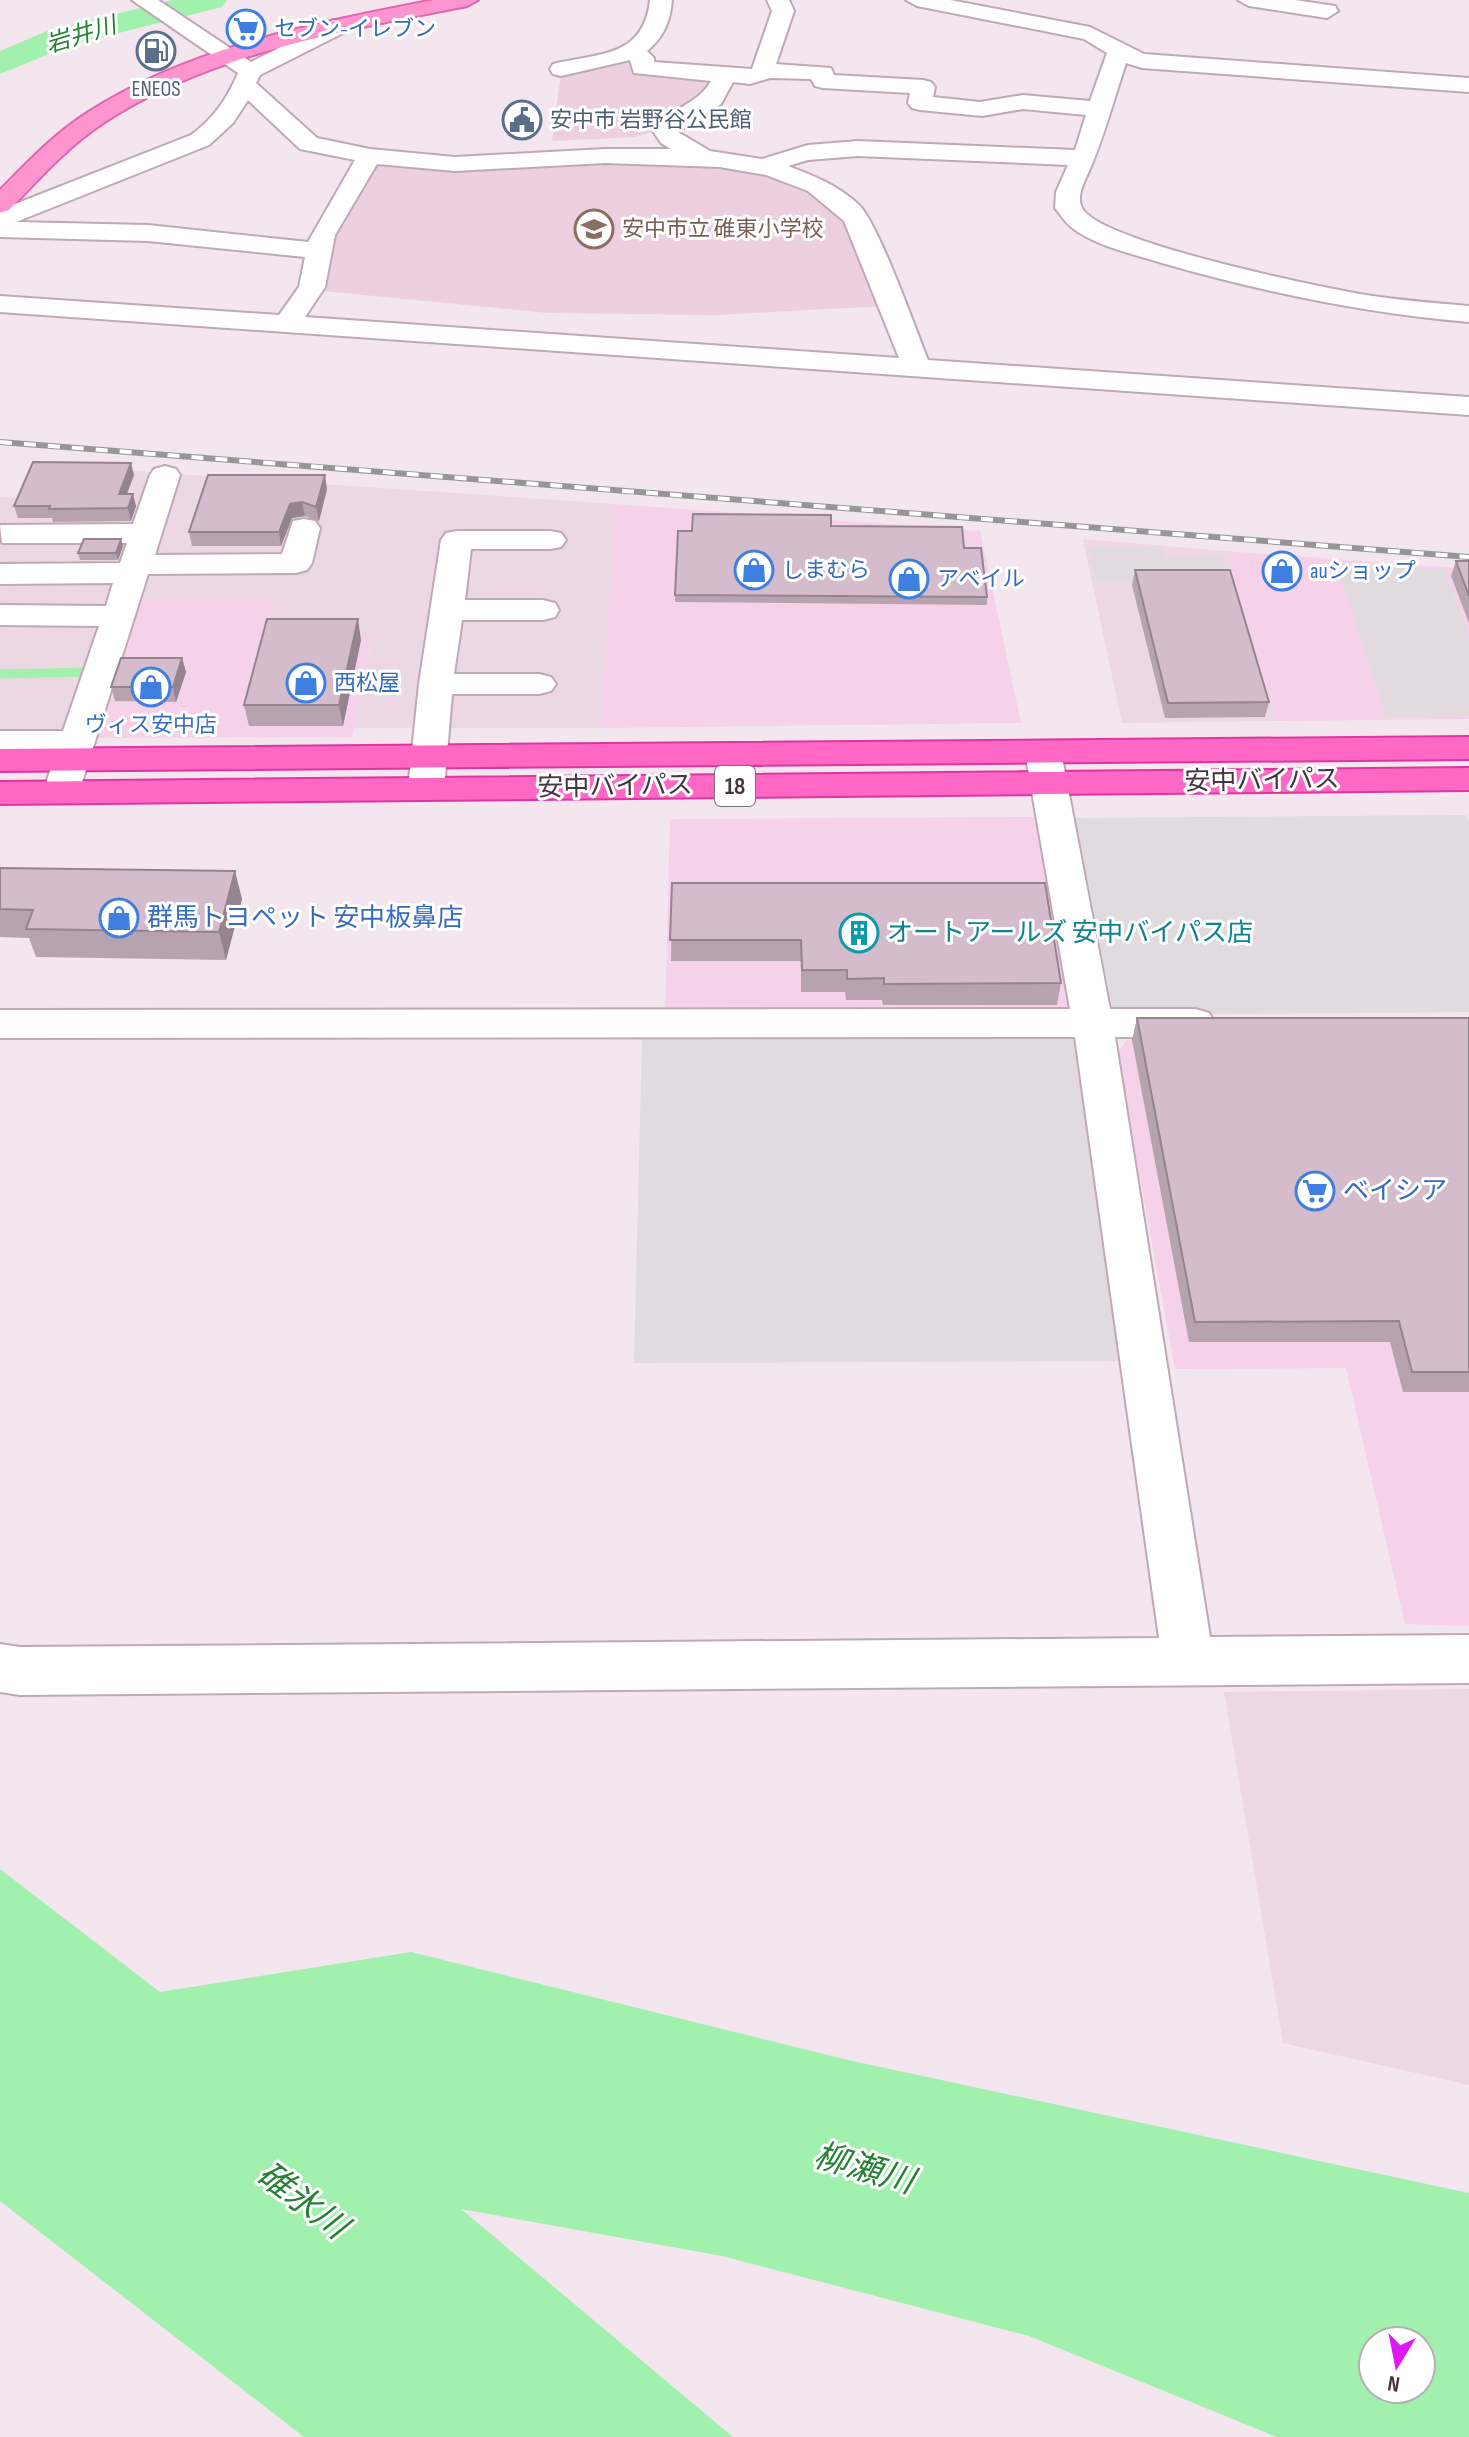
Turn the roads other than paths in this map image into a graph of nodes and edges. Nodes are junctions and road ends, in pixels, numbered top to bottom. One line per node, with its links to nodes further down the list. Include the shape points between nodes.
1 (467, 0): 8 (main road)
2 (661, 0): 9 (street, via 658,23)
3 (778, 0): 13 (street, via 783,11)
4 (917, 0): 10 (street, via 1090,34)
5 (1249, 0): 7 (street)
6 (147, 2): 11 (street)
7 (1327, 11)
8 (341, 25): 11 (main road); 15 (street)
9 (632, 52): 12 (street); 14 (street, via 643,58 642,68)
10 (1118, 52): 16 (street, via 1142,61); 17 (street)
11 (229, 58): 15 (street); 22 (main road, via 163,81 97,116)
12 (561, 69)
13 (756, 75): 14 (street); 17 (street, via 823,73 823,81 923,87 920,103 933,105)
14 (725, 76): 19 (street, via 713,99 665,131)
15 (248, 78): 18 (street, via 309,144); 23 (street, via 221,125 200,140)
16 (1469, 85)
17 (1098, 109): 20 (street)
18 (370, 156): 19 (street, via 453,164); 27 (street, via 322,235)
19 (701, 156): 21 (street)
20 (1084, 158): 21 (street, via 851,150 801,155); 29 (street, via 1068,187 1068,210 1077,222 1133,248 1357,301)
21 (764, 168): 31 (street, via 814,182 853,214)
22 (0, 205)
23 (0, 219)
24 (0, 229): 25 (street)
25 (34, 231): 26 (street); 27 (street, via 148,233)
26 (0, 248)
27 (318, 251): 30 (street, via 312,287)
28 (0, 304): 30 (street)
29 (1469, 314)
30 (287, 324): 31 (street)
31 (917, 368): 32 (street)
32 (1469, 406)
33 (165, 475): 35 (street)
34 (304, 528): 38 (street, via 296,563 287,576)
35 (147, 533): 36 (street); 38 (street)
36 (2, 534)
37 (550, 540): 40 (street, via 457,540)
38 (135, 569): 39 (street); 43 (street)
39 (0, 574)
40 (447, 610): 41 (street); 44 (street)
41 (543, 610)
42 (0, 615): 43 (street)
43 (119, 616): 49 (street)
44 (436, 684): 45 (street); 51 (street)
45 (539, 684)
46 (0, 742): 49 (street)
47 (1469, 748): 50 (highway, 安中バイパス / 18)
48 (0, 760): 49 (highway, 安中バイパス / 18)
49 (70, 765): 51 (highway, 安中バイパス / 18); 53 (highway, 安中バイパス / 18)
50 (1046, 767): 51 (highway, 安中バイパス / 18); 52 (highway, 安中バイパス / 18); 54 (street)
51 (428, 773)
52 (1469, 779)
53 (0, 793)
54 (1093, 1023): 55 (street); 56 (street); 58 (street)
55 (1234, 1023)
56 (0, 1024)
57 (1469, 1659): 58 (street)
58 (1188, 1662): 59 (street)
59 (0, 1668)

